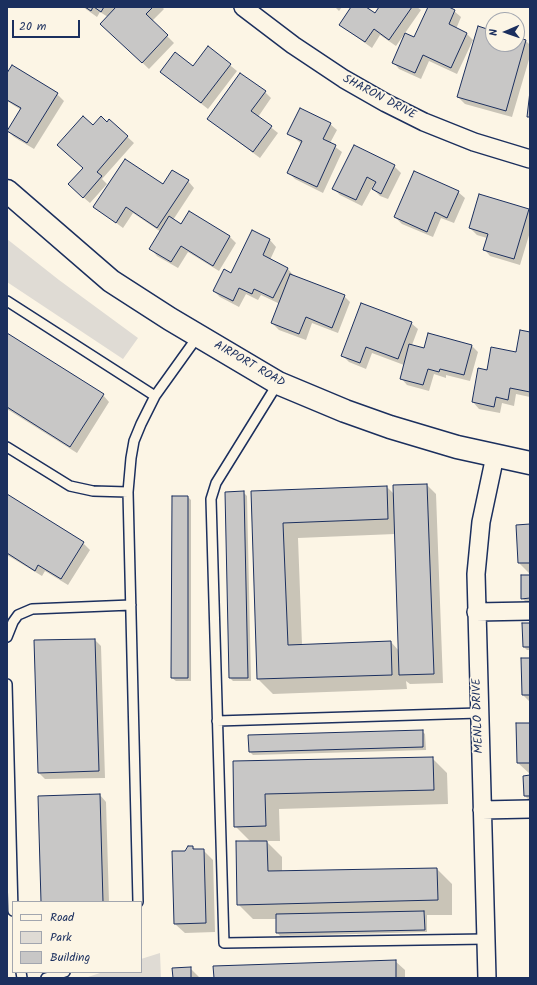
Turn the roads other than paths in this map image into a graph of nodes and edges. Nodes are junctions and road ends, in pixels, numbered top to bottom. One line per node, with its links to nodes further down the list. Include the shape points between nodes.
1 (243, 7): 2 (street, SHARON DRIVE, via 292,45 386,103 474,142)
2 (530, 158)
3 (7, 191): 5 (street, AIRPORT ROAD, via 111,281)
4 (7, 301): 7 (lane)
5 (198, 336): 6 (street, AIRPORT ROAD); 7 (lane)
6 (278, 382): 9 (street, AIRPORT ROAD, via 390,428); 18 (lane, via 216,483 211,499)
7 (155, 396): 11 (lane, via 134,440)
8 (7, 447): 11 (lane, via 70,486 93,491)
9 (495, 456): 10 (street, AIRPORT ROAD); 14 (street, MENLO DRIVE, via 478,539)
10 (530, 463)
11 (128, 492): 12 (lane)
12 (131, 605): 15 (lane, via 32,609 18,615); 22 (lane)
13 (530, 611): 14 (street)
14 (476, 612): 17 (street, MENLO DRIVE)
15 (7, 638)
16 (7, 684): 21 (lane)
17 (480, 713): 18 (lane); 20 (street, MENLO DRIVE)
18 (217, 721): 23 (lane, via 224,943)
19 (530, 809): 20 (street)
20 (482, 810): 23 (street, MENLO DRIVE)
21 (13, 901)
22 (138, 901)
23 (486, 939): 26 (street, MENLO DRIVE)
24 (62, 973): 25 (lane)
25 (46, 978)
26 (487, 978)

